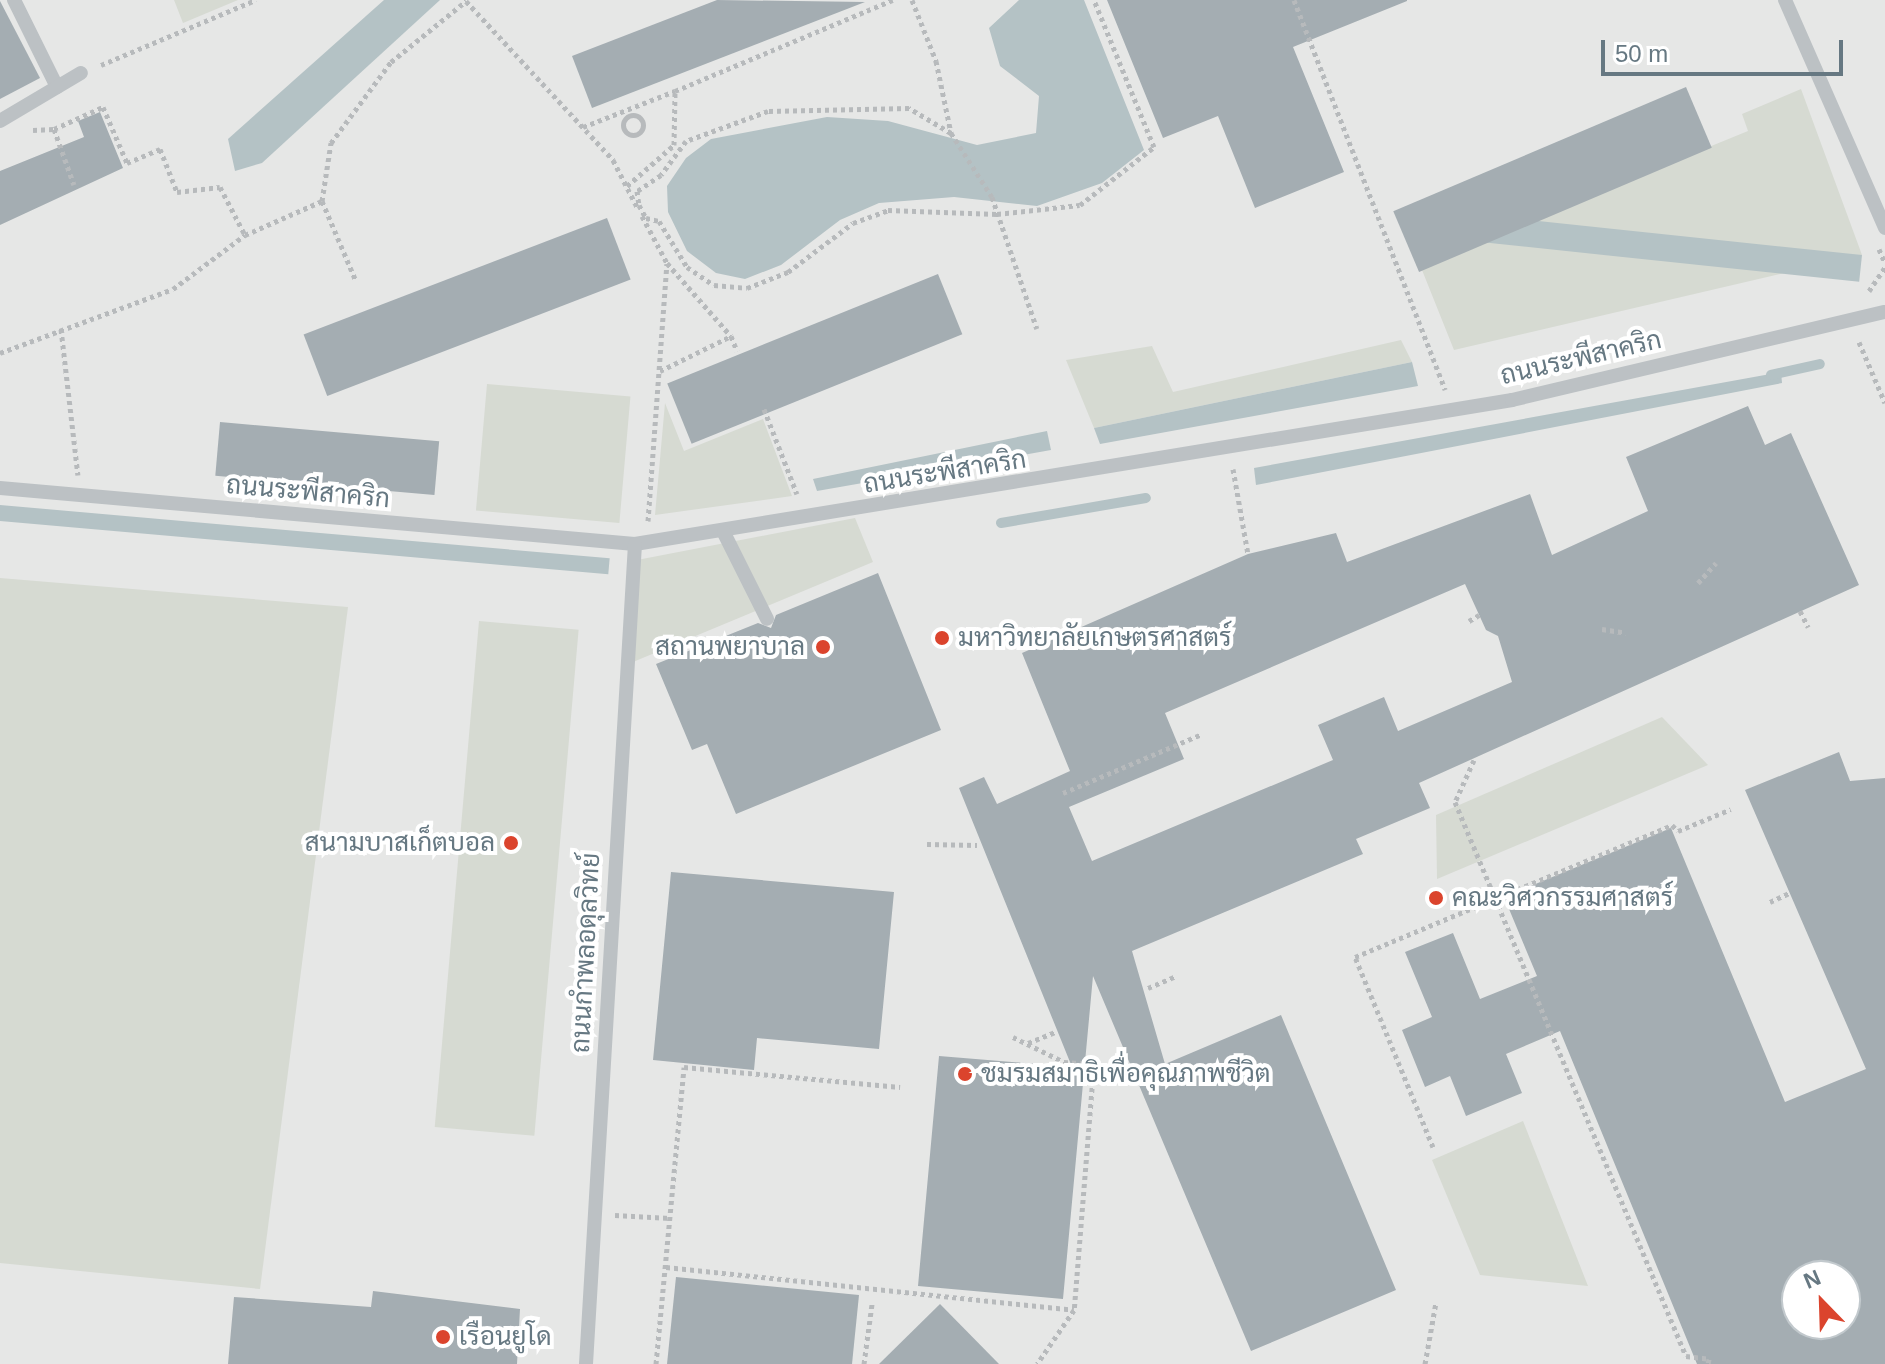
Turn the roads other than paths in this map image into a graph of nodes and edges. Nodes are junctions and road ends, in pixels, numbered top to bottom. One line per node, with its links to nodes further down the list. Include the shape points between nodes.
1 (14, 0): 4 (lane)
2 (1785, 0): 6 (lane)
3 (81, 73): 4 (lane)
4 (57, 87): 5 (lane)
5 (0, 121)
6 (1885, 228)
7 (1885, 312): 9 (lane, ถนนระพีสาคริก, via 1512,400)
8 (0, 488): 10 (lane, ถนนระพีสาคริก)
9 (724, 533): 10 (lane, ถนนระพีสาคริก); 11 (lane)
10 (635, 544): 12 (lane, ถนนกำพลอดุลวิทย์)
11 (767, 619)
12 (586, 1364)

